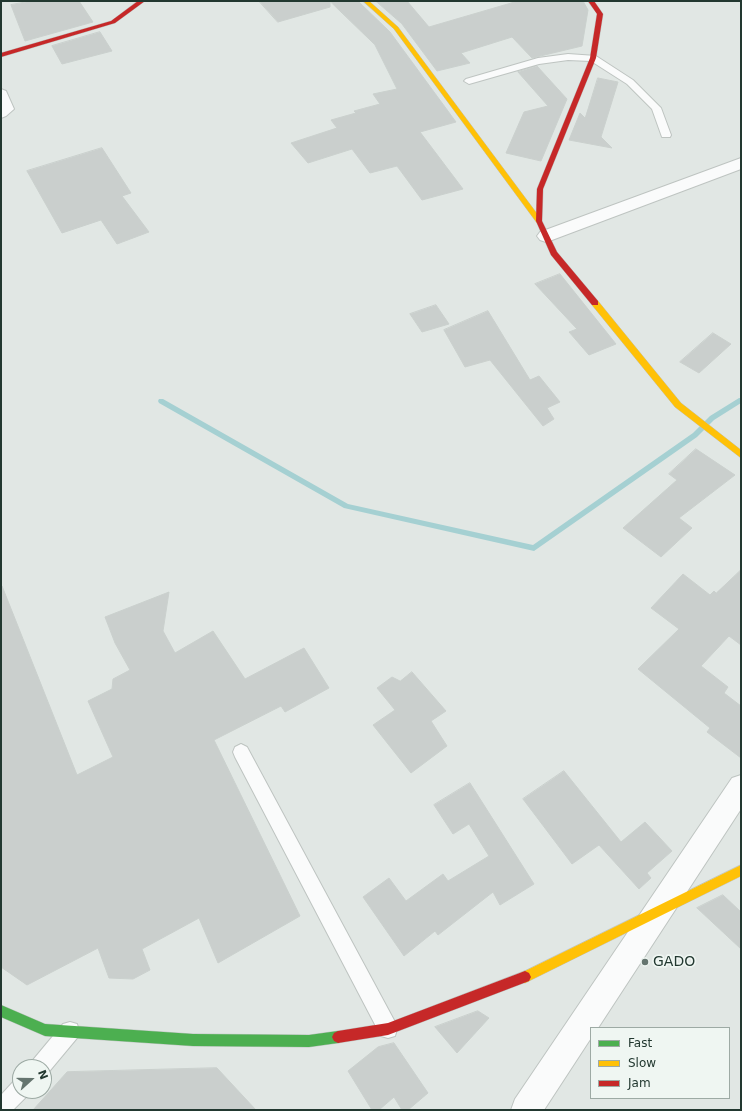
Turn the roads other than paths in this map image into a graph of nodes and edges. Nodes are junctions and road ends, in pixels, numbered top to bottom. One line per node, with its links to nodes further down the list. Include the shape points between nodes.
1 (142, 1): 4 (street, via 113,22)
2 (366, 1): 11 (street, via 396,28)
3 (591, 1): 5 (street, via 600,14)
4 (1, 56)
5 (593, 58): 6 (lane, via 568,57 538,61); 9 (lane, via 630,82 656,108); 11 (street, via 540,189)
6 (469, 81)
7 (1, 94): 8 (street, via 6,109)
8 (1, 113)
9 (666, 135)
10 (741, 163): 11 (street)
11 (543, 229): 12 (street, via 554,252 678,405)
12 (741, 455)
13 (241, 752): 18 (lane)
14 (741, 787): 16 (street)
15 (741, 870): 16 (street)
16 (660, 909): 18 (street, via 532,974); 23 (street)
17 (1, 1011): 19 (street, via 45,1030)
18 (388, 1029): 19 (street, via 309,1041 193,1040)
19 (70, 1031): 20 (lane)
20 (47, 1059)
21 (12, 1097): 22 (lane)
22 (1, 1109)
23 (526, 1110)

